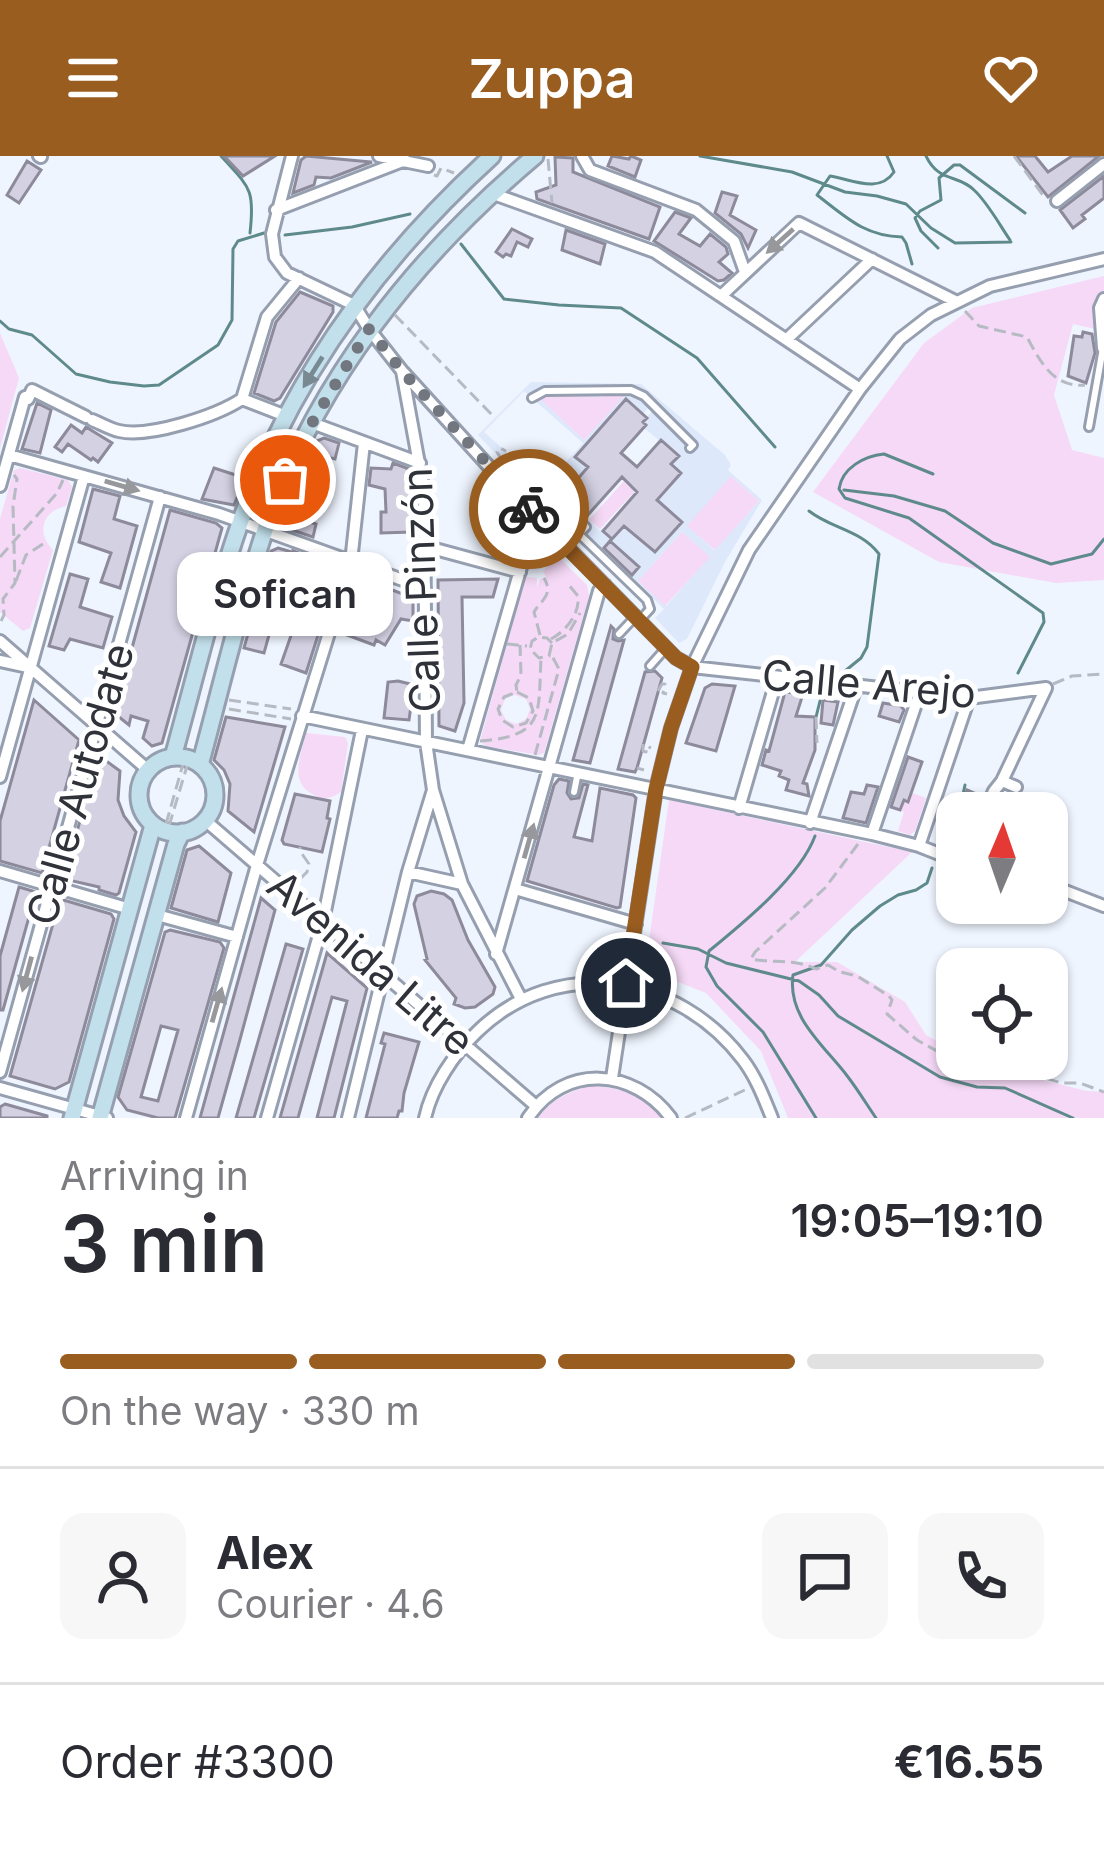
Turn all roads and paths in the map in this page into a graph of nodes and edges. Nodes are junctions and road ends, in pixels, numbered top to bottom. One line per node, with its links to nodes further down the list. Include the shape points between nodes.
1 (292, 156): 14 (street)
2 (379, 156): 8 (street)
3 (491, 156): 23 (street)
4 (535, 156): 12 (street)
5 (582, 156): 18 (street, via 590,170 696,210 734,241)
6 (1014, 156): 13 (path, via 1051,206)
7 (548, 158): 15 (path)
8 (405, 160): 9 (street); 14 (street)
9 (432, 164): 11 (path, via 437,176 442,168)
10 (1104, 164): 13 (street)
11 (455, 174)
12 (491, 193): 20 (street, via 655,252); 25 (street)
13 (1057, 201)
14 (277, 210): 19 (street, via 274,257)
15 (553, 211)
16 (872, 259): 18 (street, one-way to 18, via 799,223); 22 (street); 26 (street)
17 (1104, 259): 22 (street)
18 (745, 272): 20 (street)
19 (299, 278): 23 (street); 32 (street, via 268,317)
20 (722, 296): 26 (street)
21 (1104, 299): 27 (street)
22 (956, 301): 29 (path, via 980,326 1027,337 1046,370 1072,386); 30 (street, via 900,339)
23 (354, 305): 25 (street, Calle Pinzón); 33 (street, one-way to 33)
24 (394, 314): 34 (path)
25 (369, 329): 28 (street, Calle Pinzón); 35 (street)
26 (787, 339): 30 (street)
27 (1103, 348): 29 (lane)
28 (402, 371): 41 (street, Calle Pinzón); 49 (street)
29 (1100, 388): 36 (lane)
30 (860, 389): 78 (street, via 749,550)
31 (532, 398): 38 (lane, via 544,391 632,390)
32 (242, 399): 33 (street); 40 (street, via 206,418 121,432 32,390)
33 (286, 416): 50 (street)
34 (495, 418)
35 (312, 423): 37 (street); 51 (street)
36 (1089, 427)
37 (364, 443): 41 (street); 56 (street)
38 (690, 448)
39 (506, 451): 42 (path, via 497,452)
40 (9, 455): 44 (street); 46 (street)
41 (420, 463): 54 (street, Calle Pinzón)
42 (501, 464)
43 (14, 474): 52 (path)
44 (83, 476): 48 (street, one-way to 48); 79 (street)
45 (64, 478): 52 (path)
46 (0, 485)
47 (543, 488): 64 (lane, via 647,600 650,609)
48 (160, 497): 50 (street); 93 (street, Calle Autodate)
49 (536, 515): 57 (street); 61 (street)
50 (240, 521): 51 (street); 101 (street)
51 (265, 532): 56 (street); 101 (street)
52 (13, 541): 55 (path); 59 (path)
53 (46, 542): 59 (path, via 26,555)
54 (424, 546): 57 (street); 62 (street, Calle Pinzón)
55 (0, 557)
56 (351, 562): 62 (street); 91 (street)
57 (520, 572): 98 (street)
58 (544, 578): 67 (path, via 547,596 534,612)
59 (15, 583): 65 (path)
60 (568, 584): 69 (path, via 578,609)
61 (604, 585): 64 (street); 102 (street)
62 (424, 589): 95 (street, Calle Pinzón)
63 (585, 612): 69 (path, via 568,634)
64 (637, 619): 66 (lane); 73 (street)
65 (1, 621)
66 (619, 634)
67 (542, 636): 69 (path); 72 (path)
68 (0, 641): 79 (street)
69 (550, 641): 74 (path)
70 (505, 643): 71 (path)
71 (520, 645): 72 (path); 85 (path)
72 (530, 646): 75 (path)
73 (667, 648): 77 (lane); 78 (street)
74 (550, 653): 75 (path); 100 (path, via 559,669)
75 (541, 658): 98 (path, via 533,725)
76 (0, 661): 79 (street)
77 (650, 666)
78 (692, 667): 81 (street, Calle Arejo); 110 (street)
79 (31, 668): 93 (street); 107 (street)
80 (1104, 674): 83 (path)
81 (777, 678): 82 (street, Calle Arejo); 114 (street)
82 (856, 687): 87 (street, Calle Arejo); 116 (street)
83 (1046, 688): 88 (street, Calle Arejo); 108 (street)
84 (658, 691): 86 (path, via 665,684)
85 (517, 692): 85 (path, via 533,711 513,727 498,710)
86 (667, 694)
87 (920, 694): 88 (street, Calle Arejo); 118 (street)
88 (969, 698): 119 (street)
89 (227, 700): 91 (path)
90 (225, 709): 91 (path)
91 (297, 715): 94 (street); 122 (street)
92 (816, 717): 96 (path)
93 (96, 725): 104 (street); 127 (street, Calle Autodate)
94 (362, 730): 95 (street); 133 (street)
95 (426, 742): 98 (street); 111 (street, Calle Pinzón)
96 (818, 743)
97 (643, 744): 99 (path, via 643,752)
98 (473, 746): 102 (street)
99 (651, 748)
100 (534, 756)
101 (187, 760): 104 (street); 115 (street, via 208,773 214,788); 117 (path)
102 (550, 766): 106 (street); 128 (street, one-way to 102)
103 (637, 768): 105 (path)
104 (148, 770): 117 (street, via 139,802)
105 (644, 770)
106 (578, 772): 110 (street); 112 (lane)
107 (0, 777)
108 (1002, 781): 109 (street); 113 (street)
109 (1016, 787)
110 (656, 789): 114 (street); 134 (street)
111 (433, 790): 124 (street); 126 (street, Calle Pinzón)
112 (574, 792)
113 (994, 792)
114 (739, 808): 116 (street)
115 (206, 821): 117 (street); 122 (street, Avenida Litre)
116 (810, 823): 118 (street)
117 (168, 829): 131 (street); 132 (street, via 176,844)
118 (868, 833): 119 (street); 145 (path, via 751,959 828,965 857,976 889,996 887,1014 917,1040 975,1072)
119 (919, 846): 121 (street)
120 (300, 847): 125 (path, via 309,864)
121 (936, 853)
122 (257, 865): 133 (street, Avenida Litre); 135 (street)
123 (0, 872): 127 (street)
124 (408, 872): 126 (street); 137 (street)
125 (300, 879)
126 (462, 884): 136 (street, Calle Pinzón)
127 (51, 886): 131 (street); 141 (street, Calle Autodate, one-way to 141)
128 (515, 889): 134 (street); 136 (street)
129 (1068, 892): 130 (street)
130 (1104, 906)
131 (130, 909): 147 (street)
132 (157, 915): 135 (street); 148 (street)
133 (322, 921): 137 (street, Avenida Litre); 150 (street)
134 (636, 923): 138 (street)
135 (236, 938): 149 (street, one-way to 135)
136 (496, 953): 139 (street, Calle Pinzón)
137 (385, 975): 140 (street, Avenida Litre); 151 (street)
138 (626, 983): 139 (street, via 591,982); 142 (street); 143 (street, via 711,1025)
139 (521, 999): 140 (street)
140 (465, 1044): 146 (street, Avenida Litre); 152 (street)
141 (0, 1072)
142 (612, 1078): 146 (street, via 583,1079); 154 (street, via 660,1102)
143 (758, 1084): 155 (path); 156 (street)
144 (0, 1088): 147 (street)
145 (1104, 1092)
146 (536, 1106): 153 (street)
147 (73, 1114): 148 (street)
148 (103, 1118)
149 (186, 1118)
150 (267, 1118)
151 (347, 1118)
152 (425, 1118)
153 (528, 1118)
154 (671, 1118)
155 (685, 1118)
156 (772, 1118)

